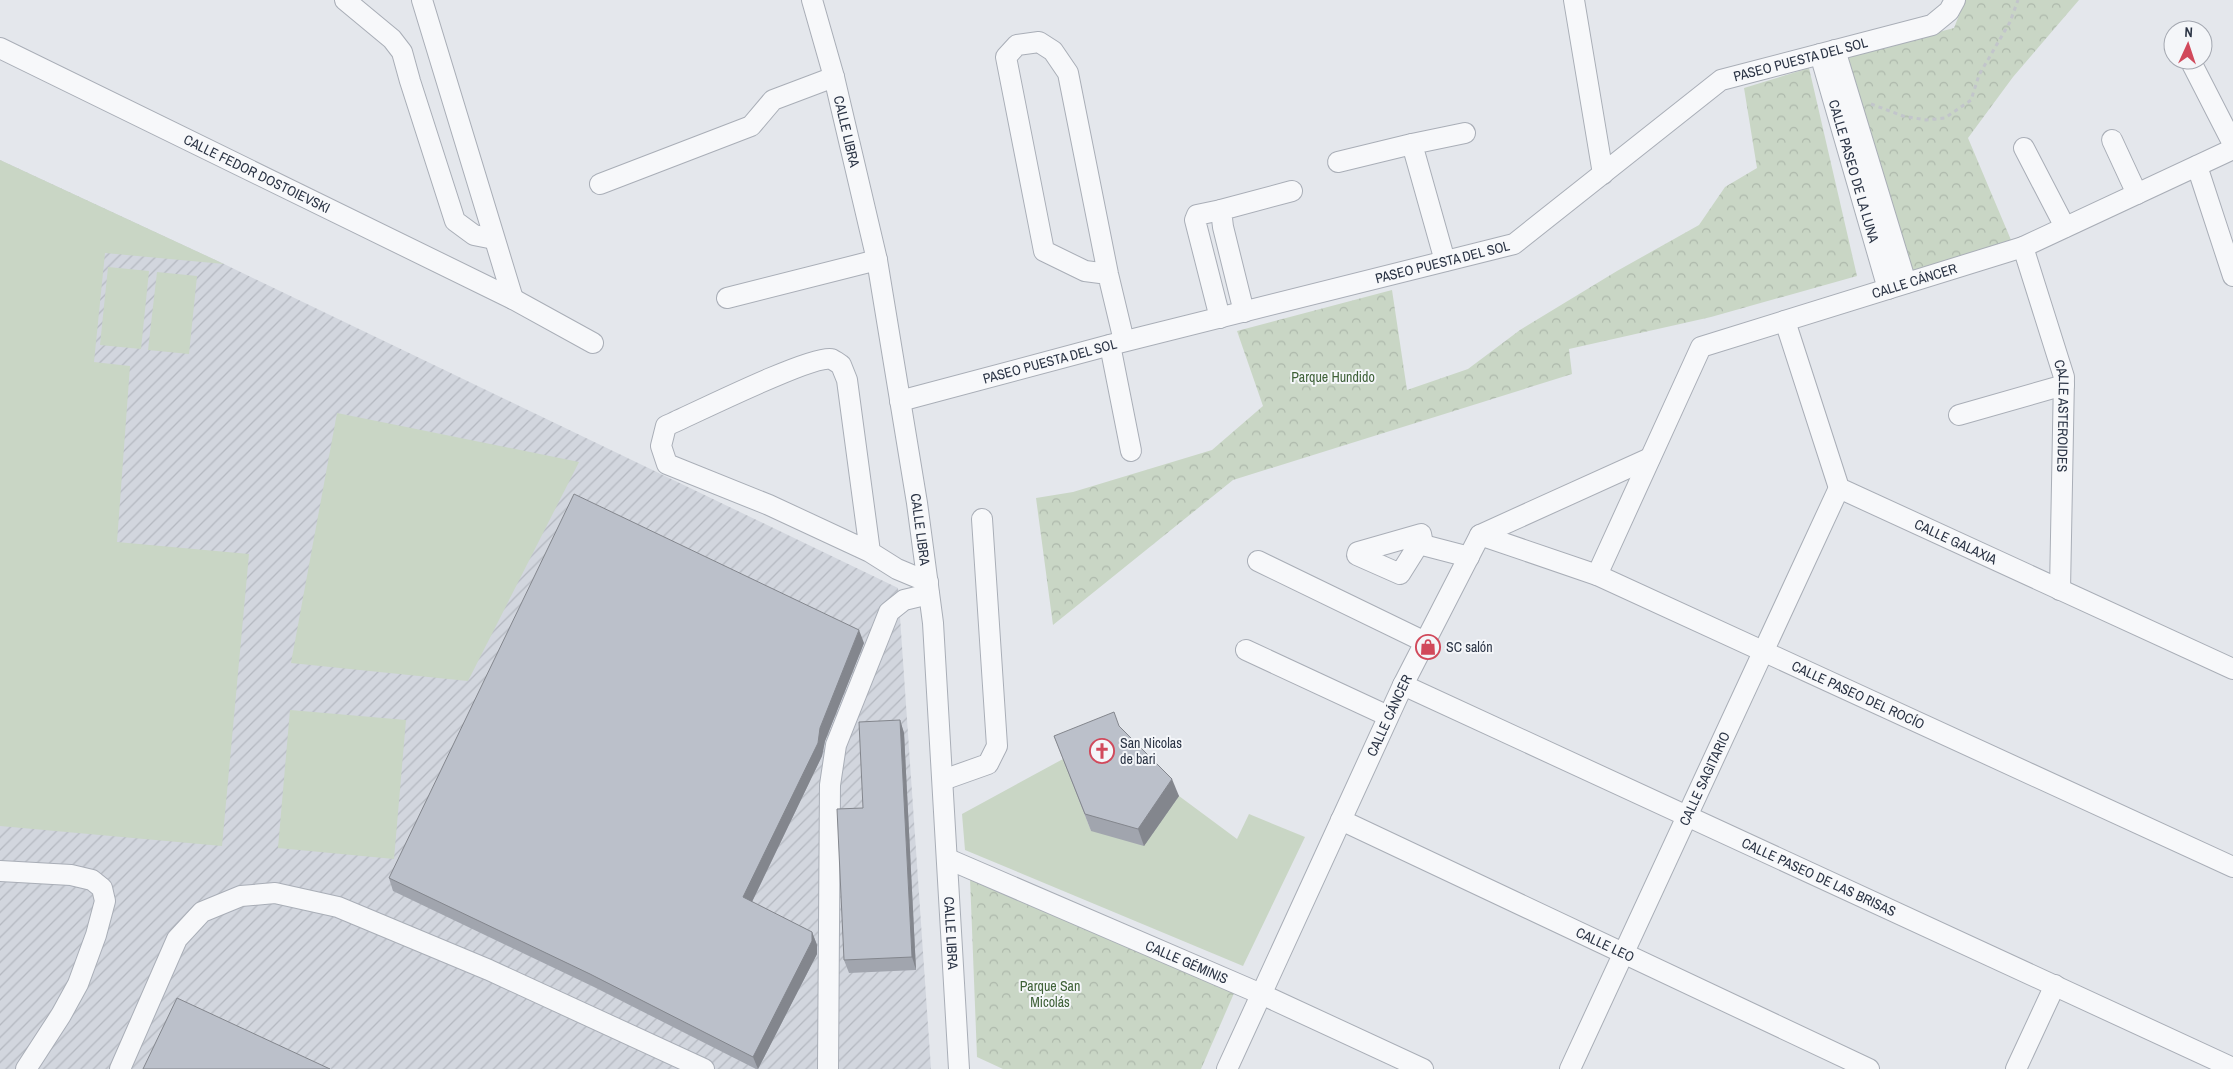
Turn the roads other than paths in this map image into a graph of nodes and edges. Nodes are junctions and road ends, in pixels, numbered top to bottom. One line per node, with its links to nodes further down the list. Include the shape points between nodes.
1 (345, 0): 24 (street, via 392,39 402,52 455,221 474,235)
2 (422, 0): 24 (street)
3 (812, 0): 9 (street, CALLE LIBRA)
4 (1574, 0): 18 (street)
5 (1955, 0): 7 (street, PASEO PUESTA DEL SOL, via 1949,11 1932,25)
6 (0, 48): 32 (street, CALLE FEDOR DOSTOIEVSKI)
7 (1828, 52): 18 (street, PASEO PUESTA DEL SOL, via 1720,80); 30 (street, CALLE PASEO DE LA LUNA); 30 (street, CALLE PASEO DE LA LUNA, via 1849,95)
8 (2195, 70): 13 (street)
9 (834, 77): 19 (street, via 773,100 751,126); 26 (street, CALLE LIBRA)
10 (1465, 133): 12 (street)
11 (2112, 140): 21 (street)
12 (1412, 144): 16 (street); 27 (street)
13 (2233, 144)
14 (2024, 148): 23 (street)
15 (2233, 149): 17 (street, CALLE CÁNCER)
16 (1338, 162)
17 (2197, 166): 21 (street, CALLE CÁNCER); 29 (street)
18 (1603, 174): 27 (street, PASEO PUESTA DEL SOL, via 1514,244)
19 (600, 184)
20 (1292, 191): 22 (street)
21 (2138, 194): 23 (street, CALLE CÁNCER)
22 (1221, 210): 33 (street); 34 (street, via 1197,215 1195,220)
23 (2065, 228): 25 (street, CALLE CÁNCER)
24 (494, 239): 32 (street)
25 (2023, 247): 30 (street, CALLE CÁNCER); 38 (street, CALLE ASTEROIDES)
26 (877, 260): 31 (street); 39 (street, CALLE LIBRA)
27 (1445, 262): 33 (street, PASEO PUESTA DEL SOL)
28 (1108, 274): 28 (street, via 1084,271 1044,250 1006,57 1017,45 1039,42 1053,51 1068,73); 37 (street)
29 (2233, 276)
30 (1897, 286): 35 (street, CALLE CÁNCER)
31 (727, 298)
32 (513, 299): 36 (street, CALLE FEDOR DOSTOIEVSKI)
33 (1244, 312): 34 (street, PASEO PUESTA DEL SOL)
34 (1220, 318): 37 (street, PASEO PUESTA DEL SOL)
35 (1785, 321): 42 (street, CALLE CÁNCER, via 1701,347); 43 (street)
36 (593, 343)
37 (1117, 343): 39 (street, PASEO PUESTA DEL SOL); 41 (street)
38 (2064, 385): 40 (street); 52 (street, CALLE ASTEROIDES)
39 (900, 401): 51 (street, CALLE LIBRA)
40 (1959, 415)
41 (1131, 451)
42 (1650, 458): 45 (street); 50 (street, CALLE CÁNCER)
43 (1838, 488): 52 (street, CALLE GALAXIA); 55 (street, CALLE SAGITARIO)
44 (982, 519): 59 (street, via 997,746 988,764)
45 (1480, 535): 48 (street, CALLE CÁNCER); 50 (street, CALLE PASEO DEL ROCÍO)
46 (1419, 544): 48 (street)
47 (870, 552): 47 (street, via 769,505 667,464 661,446 666,426 816,361 830,359 841,365 847,380); 51 (street)
48 (1469, 557): 53 (street, CALLE CÁNCER)
49 (1258, 561): 53 (street)
50 (1597, 575): 55 (street, CALLE PASEO DEL ROCÍO)
51 (929, 588): 59 (street, CALLE LIBRA); 72 (street, via 904,600 890,612 836,745 830,785)
52 (2060, 590): 56 (street, CALLE GALAXIA)
53 (1425, 642): 57 (street, CALLE CÁNCER)
54 (1246, 650): 58 (street)
55 (1763, 652): 60 (street, CALLE SAGITARIO); 63 (street, CALLE PASEO DEL ROCÍO)
56 (2233, 668)
57 (1403, 684): 58 (street, CALLE CÁNCER); 60 (street, CALLE PASEO DE LAS BRISAS)
58 (1388, 716): 61 (street, CALLE CÁNCER)
59 (943, 780): 62 (street, CALLE LIBRA)
60 (1687, 816): 65 (street, CALLE SAGITARIO); 66 (street, CALLE PASEO DE LAS BRISAS)
61 (1341, 820): 65 (street, CALLE LEO); 67 (street, CALLE CÁNCER)
62 (948, 860): 67 (street, CALLE GÉMINIS); 73 (street, CALLE LIBRA)
63 (2233, 867)
64 (0, 871): 69 (street, via 71,875 92,880 102,888 105,901 78,984)
65 (1624, 953): 76 (street, CALLE SAGITARIO); 77 (street, CALLE LEO)
66 (2054, 986): 68 (street, CALLE PASEO DE LAS BRISAS); 78 (street)
67 (1261, 994): 74 (street, CALLE CÁNCER); 75 (street, CALLE GÉMINIS)
68 (2233, 1068)
69 (26, 1069)
70 (120, 1069): 71 (street, via 177,939 202,912 241,896 275,893 338,907 489,970)
71 (704, 1069)
72 (828, 1069)
73 (959, 1069)
74 (1227, 1069)
75 (1423, 1069)
76 (1570, 1069)
77 (1869, 1069)
78 (2016, 1069)

